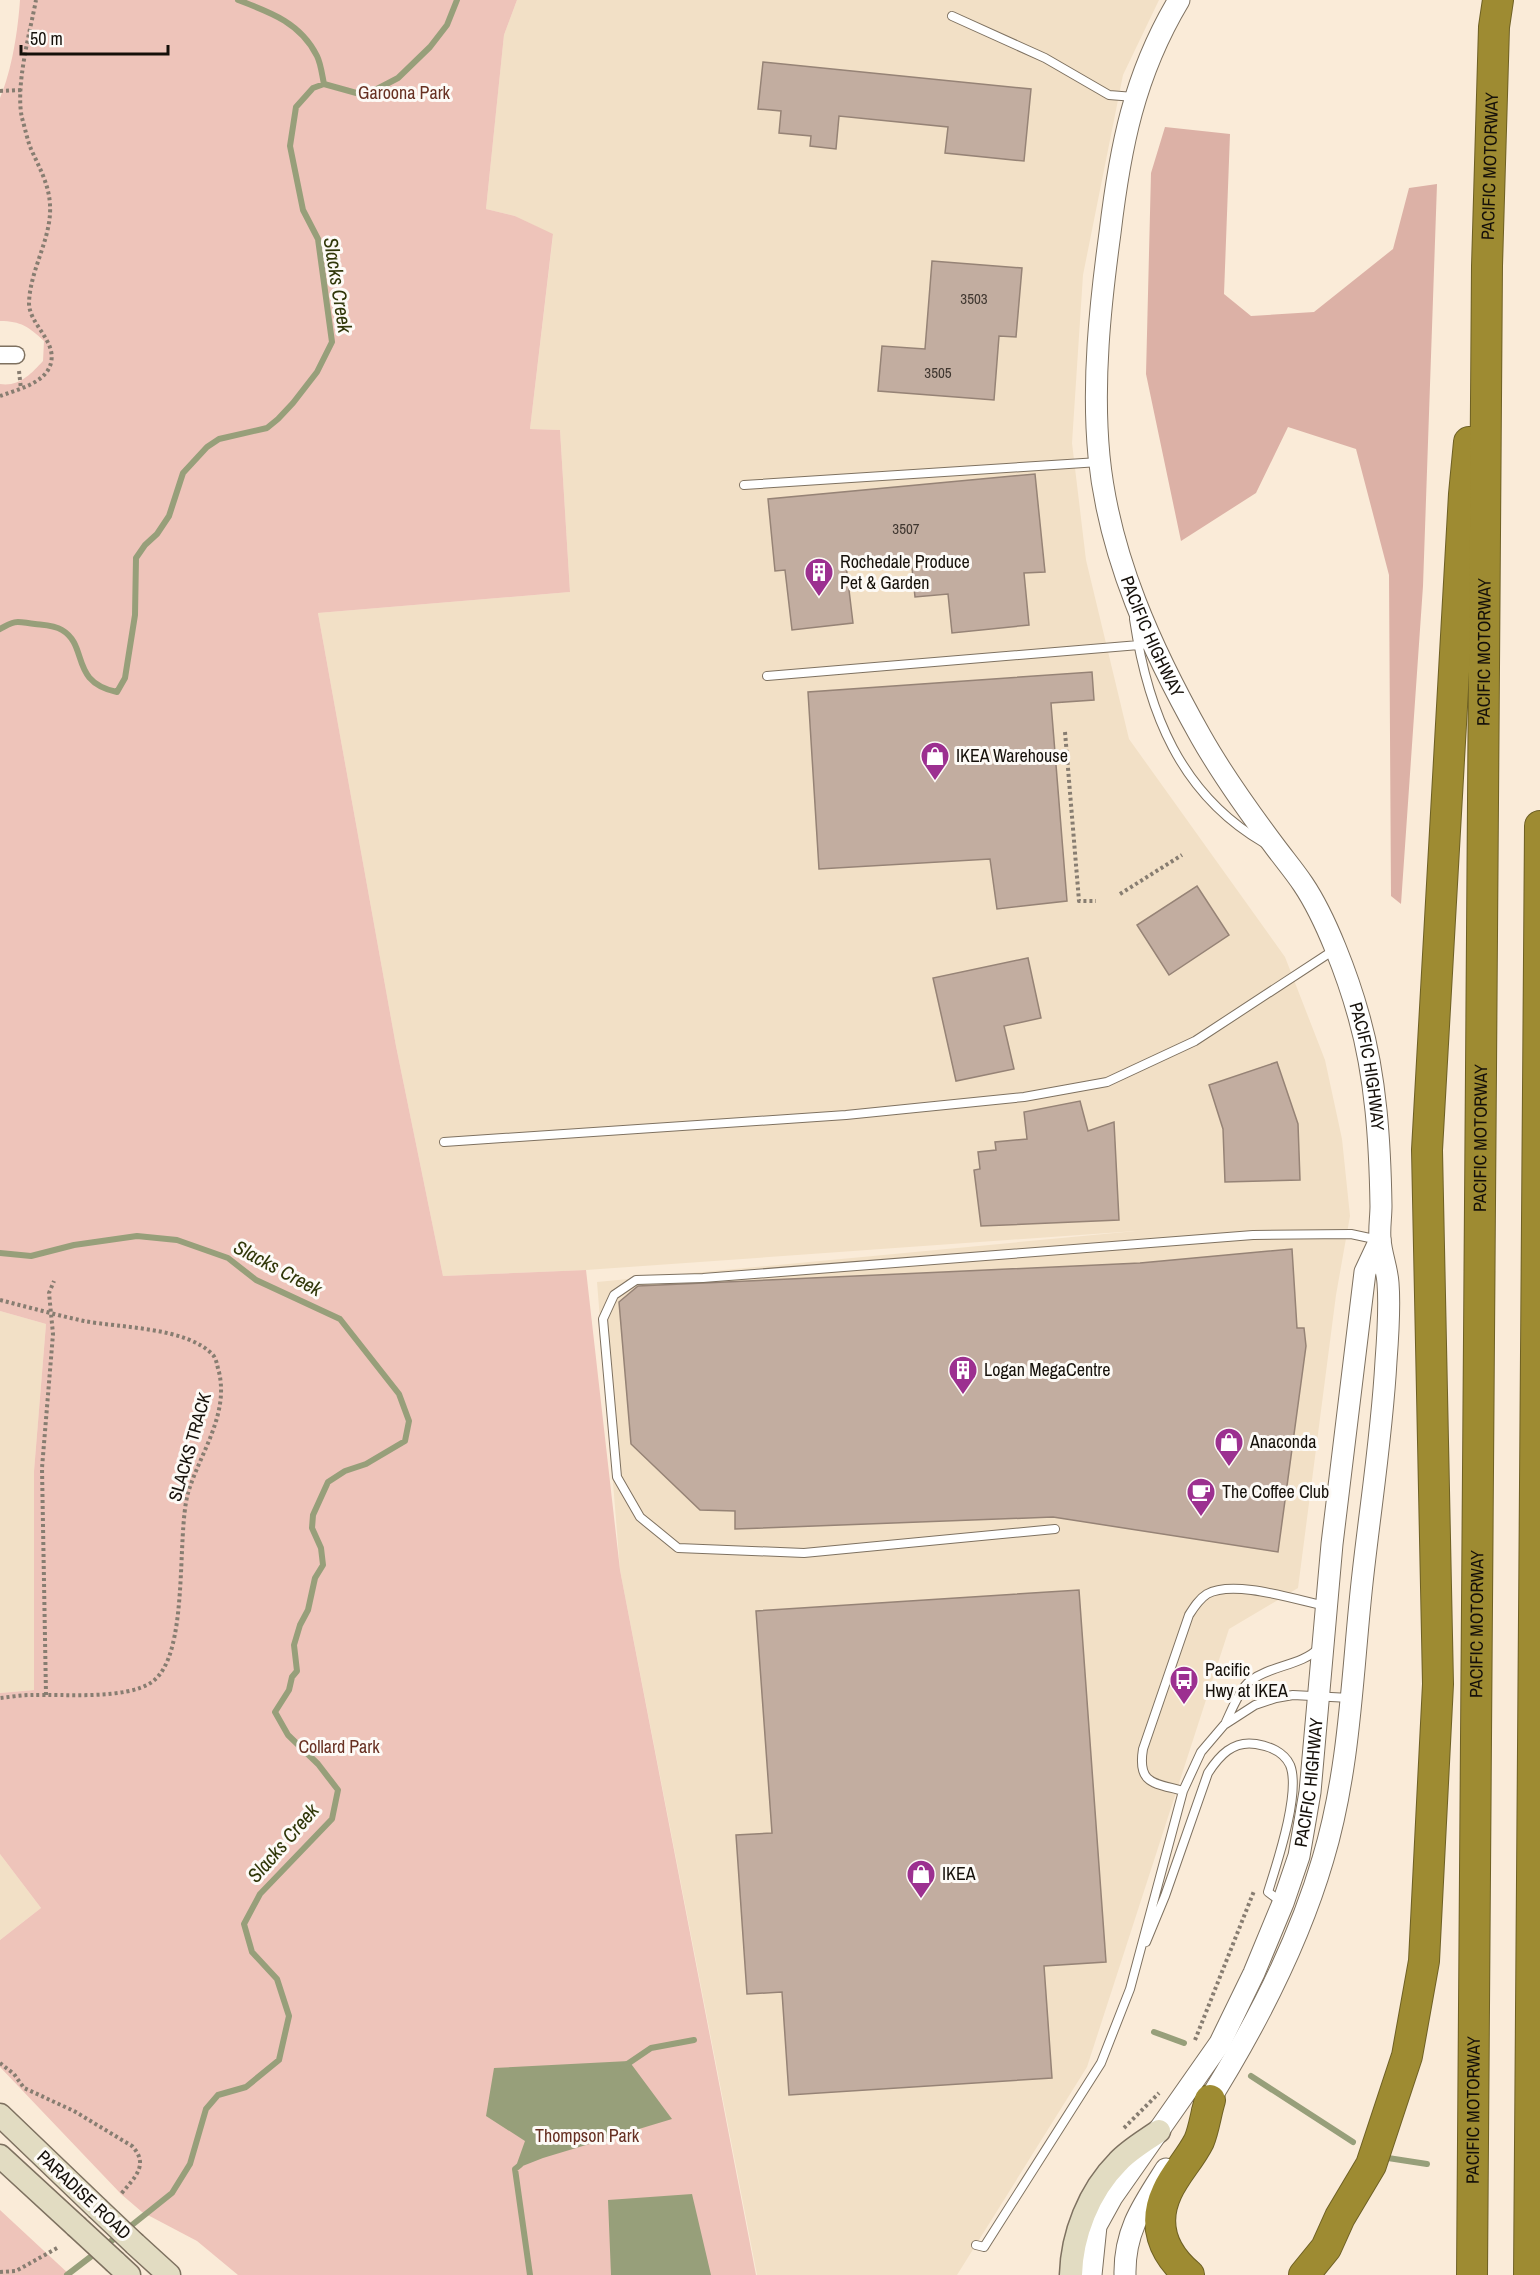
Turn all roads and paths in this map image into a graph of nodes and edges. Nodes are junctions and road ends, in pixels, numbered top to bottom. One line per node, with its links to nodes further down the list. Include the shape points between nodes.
1 (36, 0): 5 (path)
2 (1179, 0): 7 (street, PACIFIC HIGHWAY)
3 (1497, 0): 8 (highway, PACIFIC MOTORWAY)
4 (952, 16): 7 (lane, via 1045,58 1108,94)
5 (21, 90): 6 (path); 9 (path, via 22,115 31,148 45,176 50,204 49,227 37,261 29,305 51,347 50,366 39,379)
6 (0, 91)
7 (1134, 97): 10 (street, PACIFIC HIGHWAY, via 1122,142 1103,292 1097,408)
8 (1487, 266): 48 (highway, via 1464,494 1427,1150 1438,1684 1424,1961 1407,2056 1371,2165); 60 (highway, PACIFIC MOTORWAY)
9 (0, 396)
10 (1100, 462): 11 (lane); 12 (street, PACIFIC HIGHWAY, via 1112,528)
11 (744, 485)
12 (1145, 645): 13 (lane); 16 (street, PACIFIC HIGHWAY, via 1236,794); 16 (lane, via 1139,656 1161,722 1185,772 1240,829)
13 (767, 676)
14 (1065, 732): 19 (path, via 1079,901)
15 (1540, 826): 61 (highway)
16 (1277, 851): 20 (street, PACIFIC HIGHWAY, via 1304,885)
17 (1182, 855): 18 (path)
18 (1120, 894)
19 (1096, 901)
20 (1335, 950): 21 (lane, via 1195,1041 1107,1082 1024,1097 846,1115); 22 (street, PACIFIC HIGHWAY, via 1359,1016 1371,1069)
21 (444, 1143)
22 (1380, 1240): 26 (lane, via 1351,1234 1253,1235 636,1280 614,1295 603,1319 617,1477 640,1517 678,1548 804,1553); 27 (street, PACIFIC HIGHWAY, via 1365,1272); 32 (street, PACIFIC HIGHWAY, via 1388,1281 1384,1393)
23 (54, 1281): 25 (path, via 49,1293)
24 (0, 1300): 25 (path, SLACKS TRACK)
25 (50, 1313): 29 (path, via 53,1334 42,1468); 29 (path, SLACKS TRACK, via 178,1335 201,1344 216,1358 221,1384 220,1403 207,1449 188,1493 180,1596 172,1647 162,1672 152,1682 126,1692)
26 (1055, 1529)
27 (1326, 1606): 28 (street, PACIFIC HIGHWAY); 34 (lane, via 1233,1588 1208,1594 1197,1602 1189,1615 1140,1764 1151,1782)
28 (1322, 1646): 30 (street, PACIFIC HIGHWAY); 33 (lane, via 1306,1658 1248,1682)
29 (46, 1695): 31 (path, SLACKS TRACK)
30 (1319, 1696): 32 (lane); 33 (lane, via 1276,1698 1242,1712); 36 (street, PACIFIC HIGHWAY, via 1306,1821)
31 (0, 1698)
32 (1351, 1698): 41 (street, PACIFIC HIGHWAY, via 1346,1752 1332,1825 1304,1920 1249,2033)
33 (1224, 1725): 34 (lane, via 1202,1752)
34 (1183, 1791): 37 (lane)
35 (1257, 1881): 38 (path)
36 (1283, 1904): 37 (lane, via 1268,1892 1284,1838 1294,1783 1289,1764 1268,1746 1251,1743 1228,1748 1208,1773); 44 (street, PACIFIC HIGHWAY, via 1220,2043)
37 (1132, 1978): 49 (lane, via 1101,2063 984,2247)
38 (1192, 2046)
39 (0, 2063): 47 (path, via 24,2088 74,2111 139,2153 141,2162 134,2178)
40 (1163, 2089): 43 (path)
41 (1210, 2100): 56 (street, PACIFIC HIGHWAY, via 1136,2217 1125,2256); 57 (highway, via 1199,2140 1167,2192 1159,2216 1162,2239)
42 (0, 2115): 53 (main road, PARADISE ROAD, bridge)
43 (1119, 2132)
44 (1159, 2132): 54 (main road, via 1118,2162 1097,2189 1082,2218); 55 (street, PACIFIC HIGHWAY, via 1096,2226)
45 (0, 2156): 51 (main road, PARADISE ROAD, bridge)
46 (1540, 2168): 61 (highway)
47 (121, 2194)
48 (1340, 2217): 58 (highway); 59 (highway, via 1326,2248)
49 (976, 2245)
50 (59, 2247): 52 (path, via 24,2268)
51 (122, 2269)
52 (0, 2272)
53 (169, 2275)
54 (1071, 2275)
55 (1091, 2275)
56 (1125, 2275)
57 (1189, 2275)
58 (1281, 2275)
59 (1304, 2275)
60 (1472, 2275)
61 (1530, 2275)

